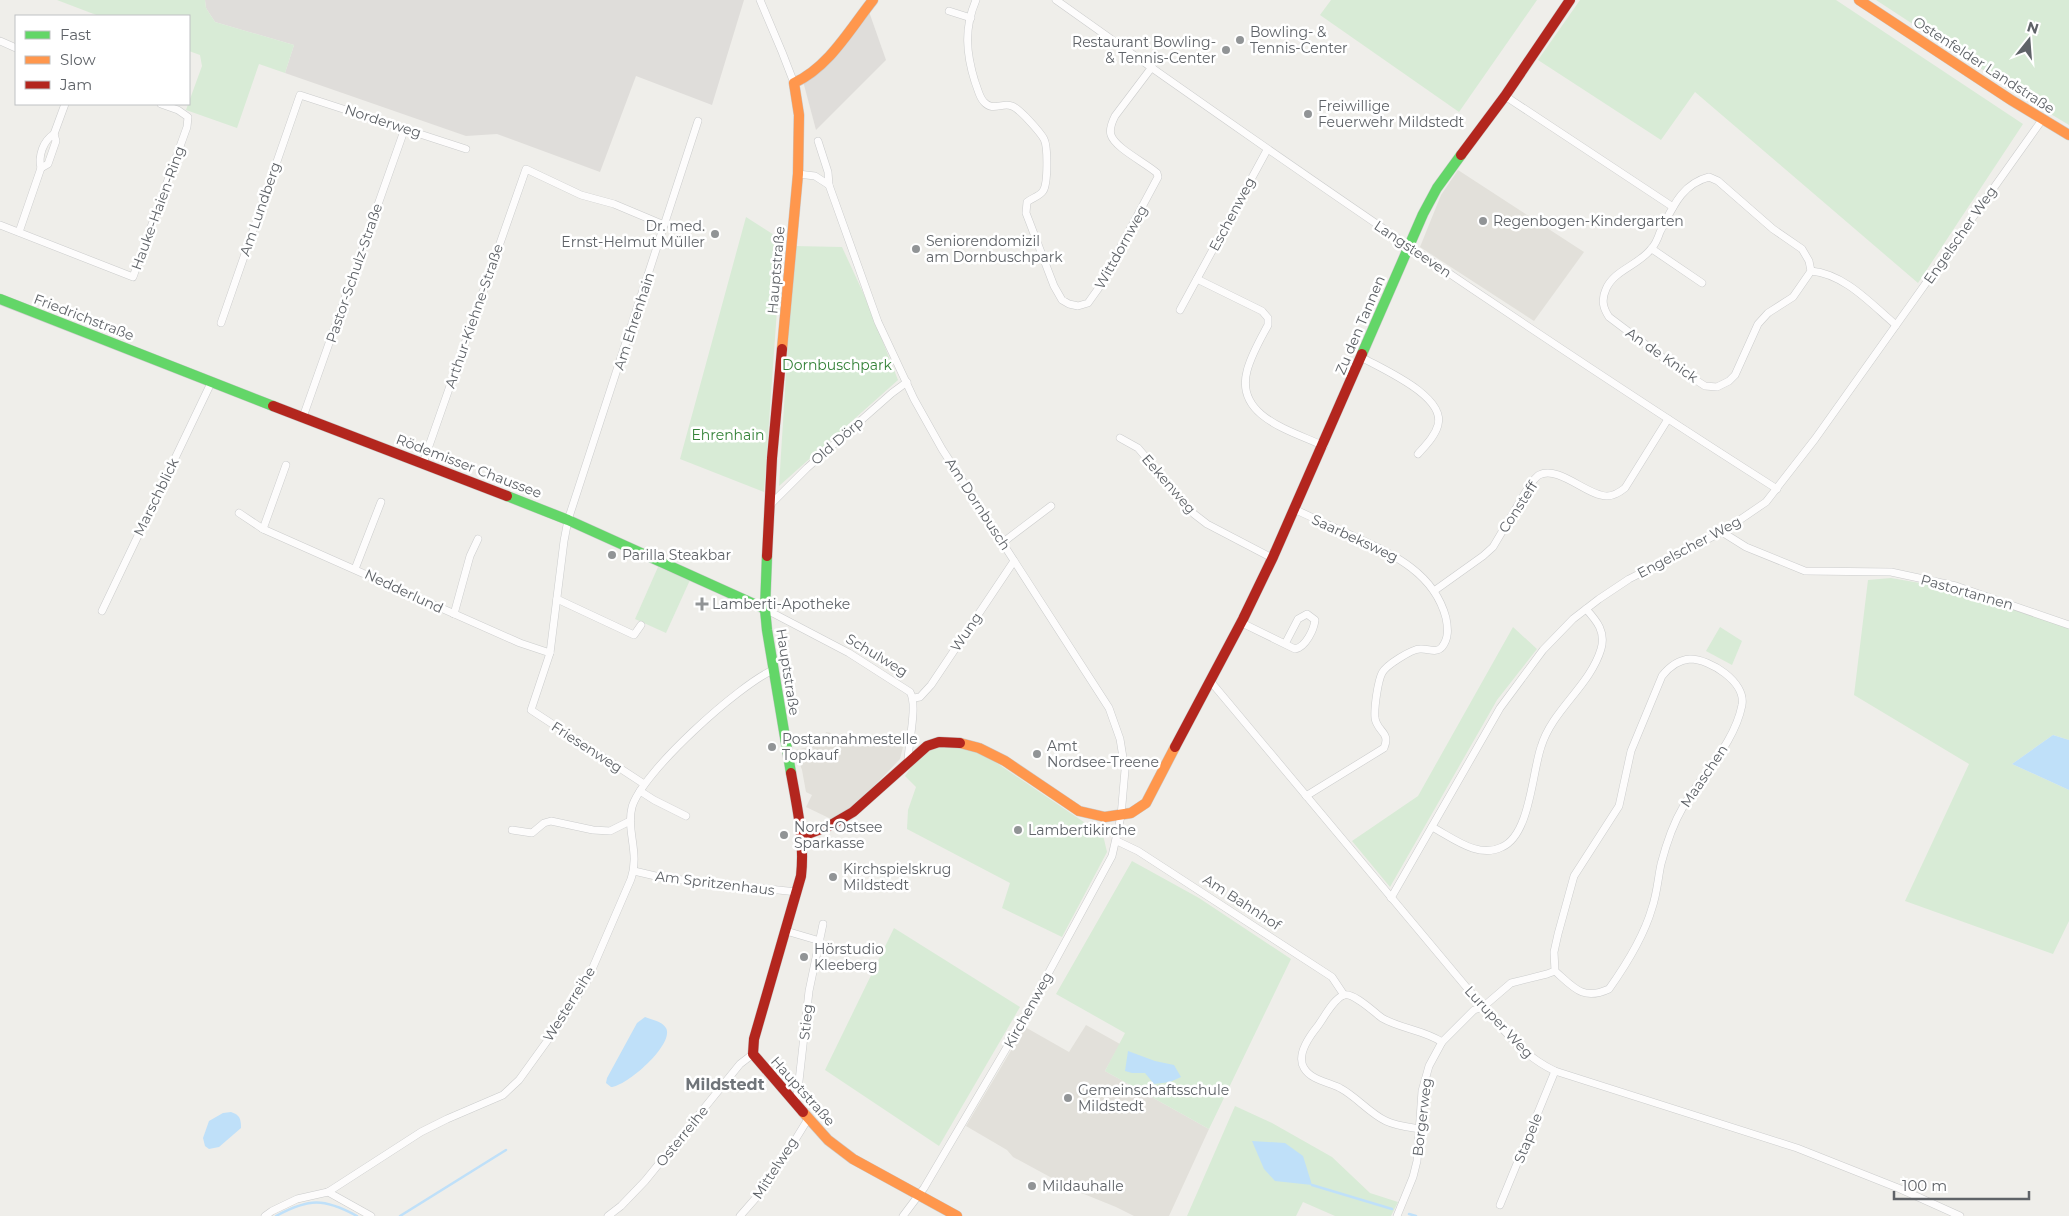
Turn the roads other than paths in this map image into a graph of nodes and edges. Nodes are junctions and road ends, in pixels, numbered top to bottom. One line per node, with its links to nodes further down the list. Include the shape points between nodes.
1 (760, 0): 12 (street)
2 (872, 0): 12 (street, via 816,71 803,81)
3 (976, 0): 8 (street, Wittdornweg)
4 (1570, 0): 14 (street, Zu den Tannen)
5 (1859, 0): 17 (street, Ostenfelder Landstraße)
6 (1059, 1): 11 (street, Langsteeven)
7 (949, 11): 8 (street)
8 (971, 18): 11 (street, Wittdornweg, via 968,61 980,97 990,107 1006,105 1018,109 1044,139 1044,191 1027,202 1026,213 1054,286 1062,300 1069,304 1088,303 1098,289 1158,177 1116,143 1111,135 1115,116)
9 (0, 41): 10 (street)
10 (15, 48)
11 (1152, 67): 23 (street, Langsteeven)
12 (794, 83): 24 (street, Hauptstraße, via 800,115)
13 (300, 95): 19 (street, Norderweg); 37 (street, Am Lundberg)
14 (1505, 96): 26 (street); 30 (street, Zu den Tannen, via 1437,188)
15 (65, 105): 29 (street, via 48,164 41,168)
16 (164, 105): 29 (street, Hauke-Haien-Ring, via 188,117 187,127 133,278)
17 (2042, 120): 20 (street, Ostenfelder Landstraße); 38 (street, Engelscher Weg)
18 (698, 121): 28 (street, Am Ehrenhain)
19 (406, 128): 22 (street, Norderweg); 43 (street, Pastor-Schulz-Straße)
20 (2069, 135)
21 (818, 141): 25 (street, Am Dornbusch)
22 (466, 149)
23 (1267, 150): 30 (street, Langsteeven); 33 (street, Eschenweg)
24 (798, 174): 25 (street, via 815,176); 52 (street, Hauptstraße, via 772,458)
25 (829, 185): 41 (street, Am Dornbusch, via 878,322)
26 (1673, 207): 31 (street, An de Knick); 32 (street, An de Knick, via 1684,190 1697,180 1709,177 1718,181 1773,229 1802,249)
27 (0, 225): 29 (street, Hauke-Haien-Ring)
28 (664, 225): 48 (street, Arthur-Kiehne-Straße, via 614,204 581,195 526,169); 56 (street, Am Ehrenhain)
29 (18, 232)
30 (1408, 246): 39 (street, Zu den Tannen); 44 (street, Langsteeven)
31 (1652, 248): 32 (street, An de Knick, via 1635,264 1616,275 1606,288 1603,308 1609,318 1705,386 1717,387 1729,381 1758,324 1768,313 1793,297); 34 (street)
32 (1811, 271): 38 (street, via 1839,278)
33 (1197, 279): 36 (street, Eschenweg); 46 (street, via 1262,311 1268,318 1268,325 1246,373 1250,401 1268,420)
34 (1702, 283)
35 (0, 299): 40 (street, Friedrichstraße)
36 (1180, 310)
37 (221, 324)
38 (1896, 325): 50 (street, Engelscher Weg)
39 (1361, 357): 46 (street, Zu den Tannen); 47 (street, via 1421,391 1432,402 1438,414 1438,424 1430,441)
40 (158, 361): 42 (street, Rödemisser Chaussee)
41 (907, 382): 52 (street, Old Dörp, via 807,468); 60 (street, Am Dornbusch, via 942,449)
42 (212, 383): 43 (street, Rödemisser Chaussee); 68 (street, Marschblick)
43 (303, 417): 48 (street, Rödemisser Chaussee)
44 (1668, 419): 50 (street, Langsteeven); 64 (street, Consteff, via 1625,488 1616,494 1598,494 1560,476 1540,475 1492,547)
45 (1120, 438): 61 (street, Eekenweg, via 1138,448 1194,514)
46 (1324, 446): 54 (street, Zu den Tannen)
47 (1418, 454)
48 (423, 462): 56 (street, Rödemisser Chaussee)
49 (286, 465): 57 (street)
50 (1777, 489): 58 (street, Engelscher Weg, via 1766,502)
51 (381, 502): 63 (street, Nedderlund)
52 (771, 504): 66 (street, Hauptstraße)
53 (1051, 506): 60 (street)
54 (1294, 509): 61 (street, Zu den Tannen); 64 (street, Saarbeksweg, via 1407,562)
55 (238, 513): 57 (street, Nedderlund)
56 (568, 520): 65 (street, Am Ehrenhain); 66 (street, Rödemisser Chaussee)
57 (263, 529): 63 (street, Nedderlund)
58 (1722, 532): 67 (street, Engelscher Weg, via 1629,579); 72 (street, Pastortannen, via 1746,547 1805,571 1891,572 1956,586)
59 (478, 540): 69 (street, Nedderlund, via 470,556)
60 (1002, 543): 62 (street, Am Dornbusch)
61 (1272, 558): 70 (street, Zu den Tannen)
62 (1014, 561): 77 (street, Wung, via 931,685 920,697); 83 (street, Am Dornbusch, via 1109,708 1120,739 1125,770)
63 (355, 568): 69 (street, Nedderlund)
64 (1434, 591): 81 (street, Saarbeksweg, via 1443,608 1447,637 1442,647 1418,649 1383,671 1375,717 1387,741 1384,748)
65 (557, 599): 71 (street, via 634,635); 74 (street, Am Ehrenhain)
66 (765, 609): 75 (street, Hauptstraße); 77 (street, Schulweg, via 849,653 898,683)
67 (1586, 609): 85 (street, Engelscher Weg, via 1555,636 1500,708); 85 (street, via 1603,633 1601,648 1594,665 1541,744 1529,802 1512,839 1504,846 1486,852)
68 (102, 611)
69 (454, 614): 74 (street, Nedderlund, via 520,643)
70 (1240, 622): 73 (street); 76 (street, Zu den Tannen)
71 (641, 624)
72 (2069, 625)
73 (1285, 644): 73 (street, via 1296,649 1303,646 1315,620 1307,614 1298,619)
74 (550, 652): 78 (street, Am Ehrenhain)
75 (773, 670): 80 (street, Westerreihe, via 725,703); 87 (street, Hauptstraße)
76 (1211, 682): 81 (street, Luruper Weg); 83 (street, via 1146,802 1136,812)
77 (914, 698): 79 (street)
78 (531, 710): 80 (street, Friesenweg)
79 (908, 762): 83 (street, via 934,743 977,747 1079,811); 87 (street, via 846,816 825,829)
80 (642, 787): 82 (street, Friesenweg, via 654,800); 84 (street, Westerreihe, via 632,807)
81 (1306, 796): 91 (street, Luruper Weg)
82 (686, 816)
83 (1120, 816): 88 (street, Kirchenweg)
84 (630, 821): 86 (street, via 610,831 551,821 532,832); 89 (street, Westerreihe, via 634,839)
85 (1432, 827): 91 (street, Engelscher Weg)
86 (512, 830)
87 (802, 836): 90 (street, Hauptstraße, via 803,856)
88 (1116, 841): 96 (street, Am Bahnhof, via 1138,851 1332,977); 105 (street, Kirchenweg, via 1112,856 1023,1020)
89 (634, 871): 90 (street, Am Spritzenhaus, via 664,878); 104 (street, Westerreihe, via 587,981 519,1080 503,1095 421,1132)
90 (797, 892): 93 (street, Hauptstraße)
91 (1392, 898): 97 (street, Luruper Weg)
92 (823, 924): 94 (street, Stieg)
93 (786, 931): 94 (street); 99 (street, Hauptstraße, via 754,1039)
94 (820, 941): 101 (street, Stieg, via 809,991)
95 (1555, 971): 95 (street, Maaschen, via 1554,952 1574,876 1619,806 1631,751 1662,676 1668,668 1690,660 1718,668 1733,680 1740,692 1740,713 1724,748 1679,814 1661,864 1647,924 1609,989 1589,995 1577,991); 97 (street, via 1511,983)
96 (1344, 995): 98 (street, via 1350,995 1384,1018); 103 (street, via 1307,1040 1301,1056 1303,1067 1316,1078 1353,1096 1386,1122)
97 (1483, 1007): 98 (street, Borgerweg, via 1474,1010); 100 (street, Luruper Weg, via 1522,1051)
98 (1442, 1042): 103 (street, Borgerweg, via 1429,1066 1422,1091)
99 (753, 1054): 101 (street, Hauptstraße); 109 (street, Osterreihe, via 740,1064 645,1181)
100 (1555, 1071): 106 (street, Stapele); 114 (street, Luruper Weg, via 1797,1148)
101 (795, 1104): 102 (street, Hauptstraße)
102 (808, 1119): 105 (street, Hauptstraße, via 853,1160); 110 (street, Mittelweg, via 768,1184)
103 (1420, 1129): 113 (street, Borgerweg, via 1414,1177)
104 (328, 1192): 107 (street, Westerreihe, via 298,1199); 108 (street)
105 (917, 1195): 111 (street, Kirchenweg); 112 (street, Hauptstraße)
106 (1500, 1205)
107 (265, 1216)
108 (370, 1216)
109 (608, 1216)
110 (740, 1216)
111 (903, 1216)
112 (957, 1216)
113 (1397, 1216)
114 (1960, 1216)

